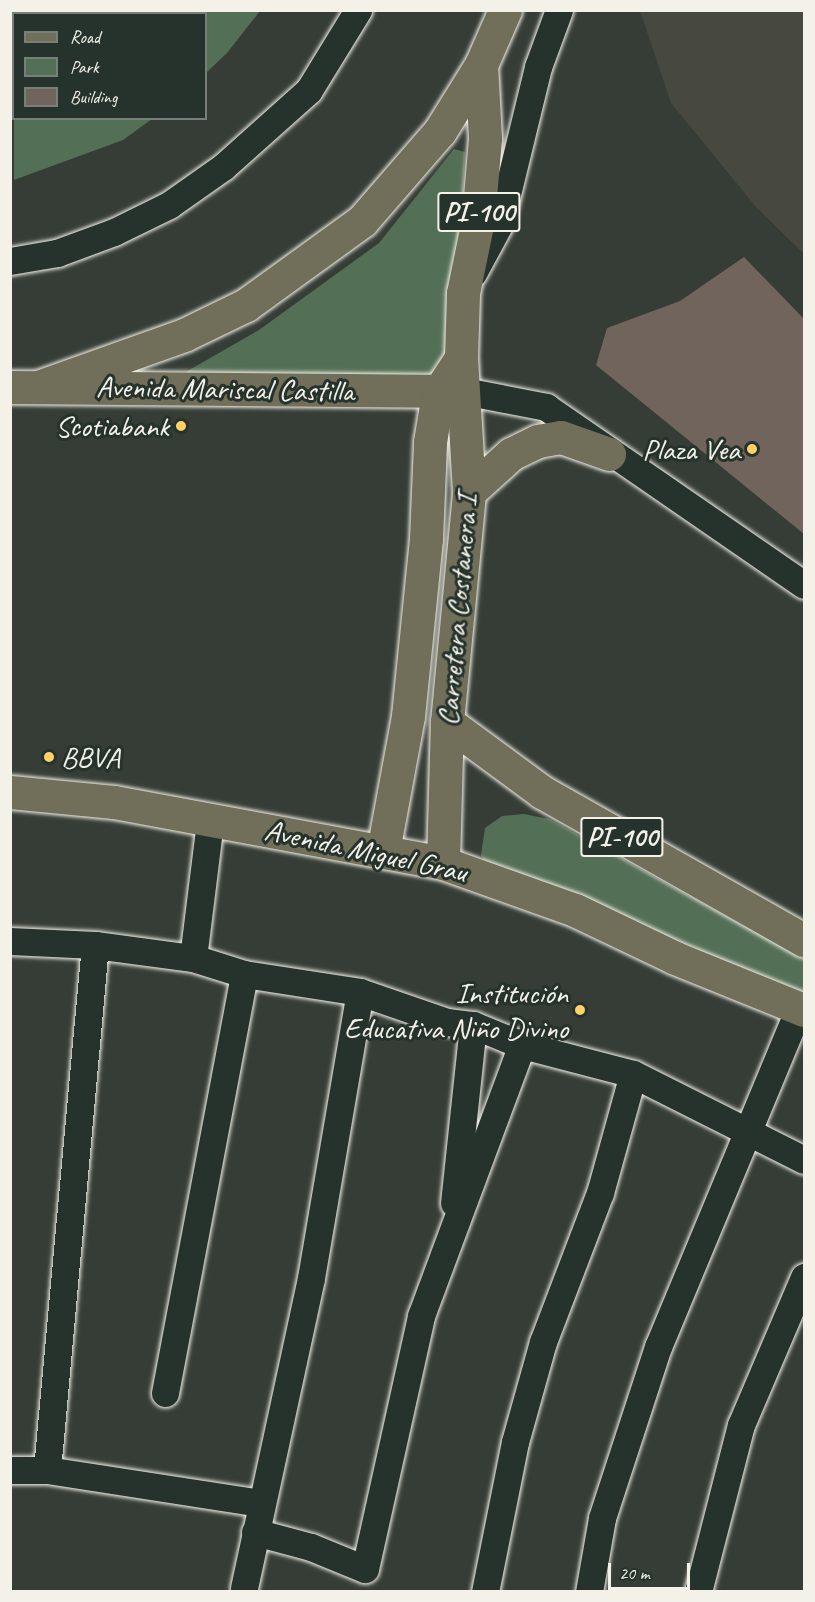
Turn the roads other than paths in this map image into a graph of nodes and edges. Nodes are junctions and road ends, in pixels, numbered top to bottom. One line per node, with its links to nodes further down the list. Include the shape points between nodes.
1 (358, 10): 5 (street, via 309,90 223,167 169,205 114,232 57,253)
2 (506, 10): 4 (main road, Carretera Costanera I / PI-100)
3 (559, 10): 6 (street, via 538,67 500,223)
4 (481, 65): 6 (main road, Carretera Costanera I / PI-100, via 485,138 478,220); 7 (main road, via 441,131 362,221 246,305 184,335)
5 (10, 261)
6 (463, 294): 8 (main road, Carretera Costanera I / PI-100, via 461,358)
7 (24, 387): 8 (main road, Avenida Mariscal Castilla)
8 (452, 391): 9 (street, via 546,407); 10 (main road, Carretera Costanera I / PI-100); 15 (main road, Carretera Costanera I / PI-100, via 430,442 426,539 408,716)
9 (609, 454): 10 (main road, via 561,437 538,441 511,454); 11 (street)
10 (469, 492): 12 (main road, Carretera Costanera I / PI-100)
11 (804, 585)
12 (447, 722): 16 (main road, Carretera Costanera I / PI-100); 17 (main road, PI-100, via 542,792)
13 (10, 792): 14 (main road, Avenida Miguel Grau, via 114,802)
14 (210, 821): 15 (main road, Avenida Miguel Grau); 20 (street)
15 (383, 851): 16 (main road, Avenida Miguel Grau)
16 (443, 862): 23 (main road, Avenida Miguel Grau, via 575,910 675,958)
17 (804, 940)
18 (10, 941): 19 (street)
19 (95, 945): 20 (street); 33 (street)
20 (193, 958): 21 (street)
21 (244, 975): 22 (street); 31 (street)
22 (360, 992): 24 (street, via 447,1022); 34 (street, via 311,1278)
23 (802, 1009): 27 (street)
24 (473, 1025): 25 (street); 29 (street)
25 (522, 1045): 26 (street); 29 (street)
26 (633, 1074): 27 (street); 37 (street, via 600,1193 537,1364 515,1442)
27 (745, 1131): 28 (street); 38 (street, via 639,1402 602,1518)
28 (804, 1160)
29 (450, 1237): 35 (street, via 421,1316 365,1569 311,1546)
30 (804, 1277): 39 (street, via 741,1425)
31 (165, 1393)
32 (10, 1470): 33 (street)
33 (47, 1470): 34 (street)
34 (261, 1503): 35 (street)
35 (255, 1532): 36 (street)
36 (244, 1588)
37 (485, 1592)
38 (589, 1592)
39 (699, 1592)

